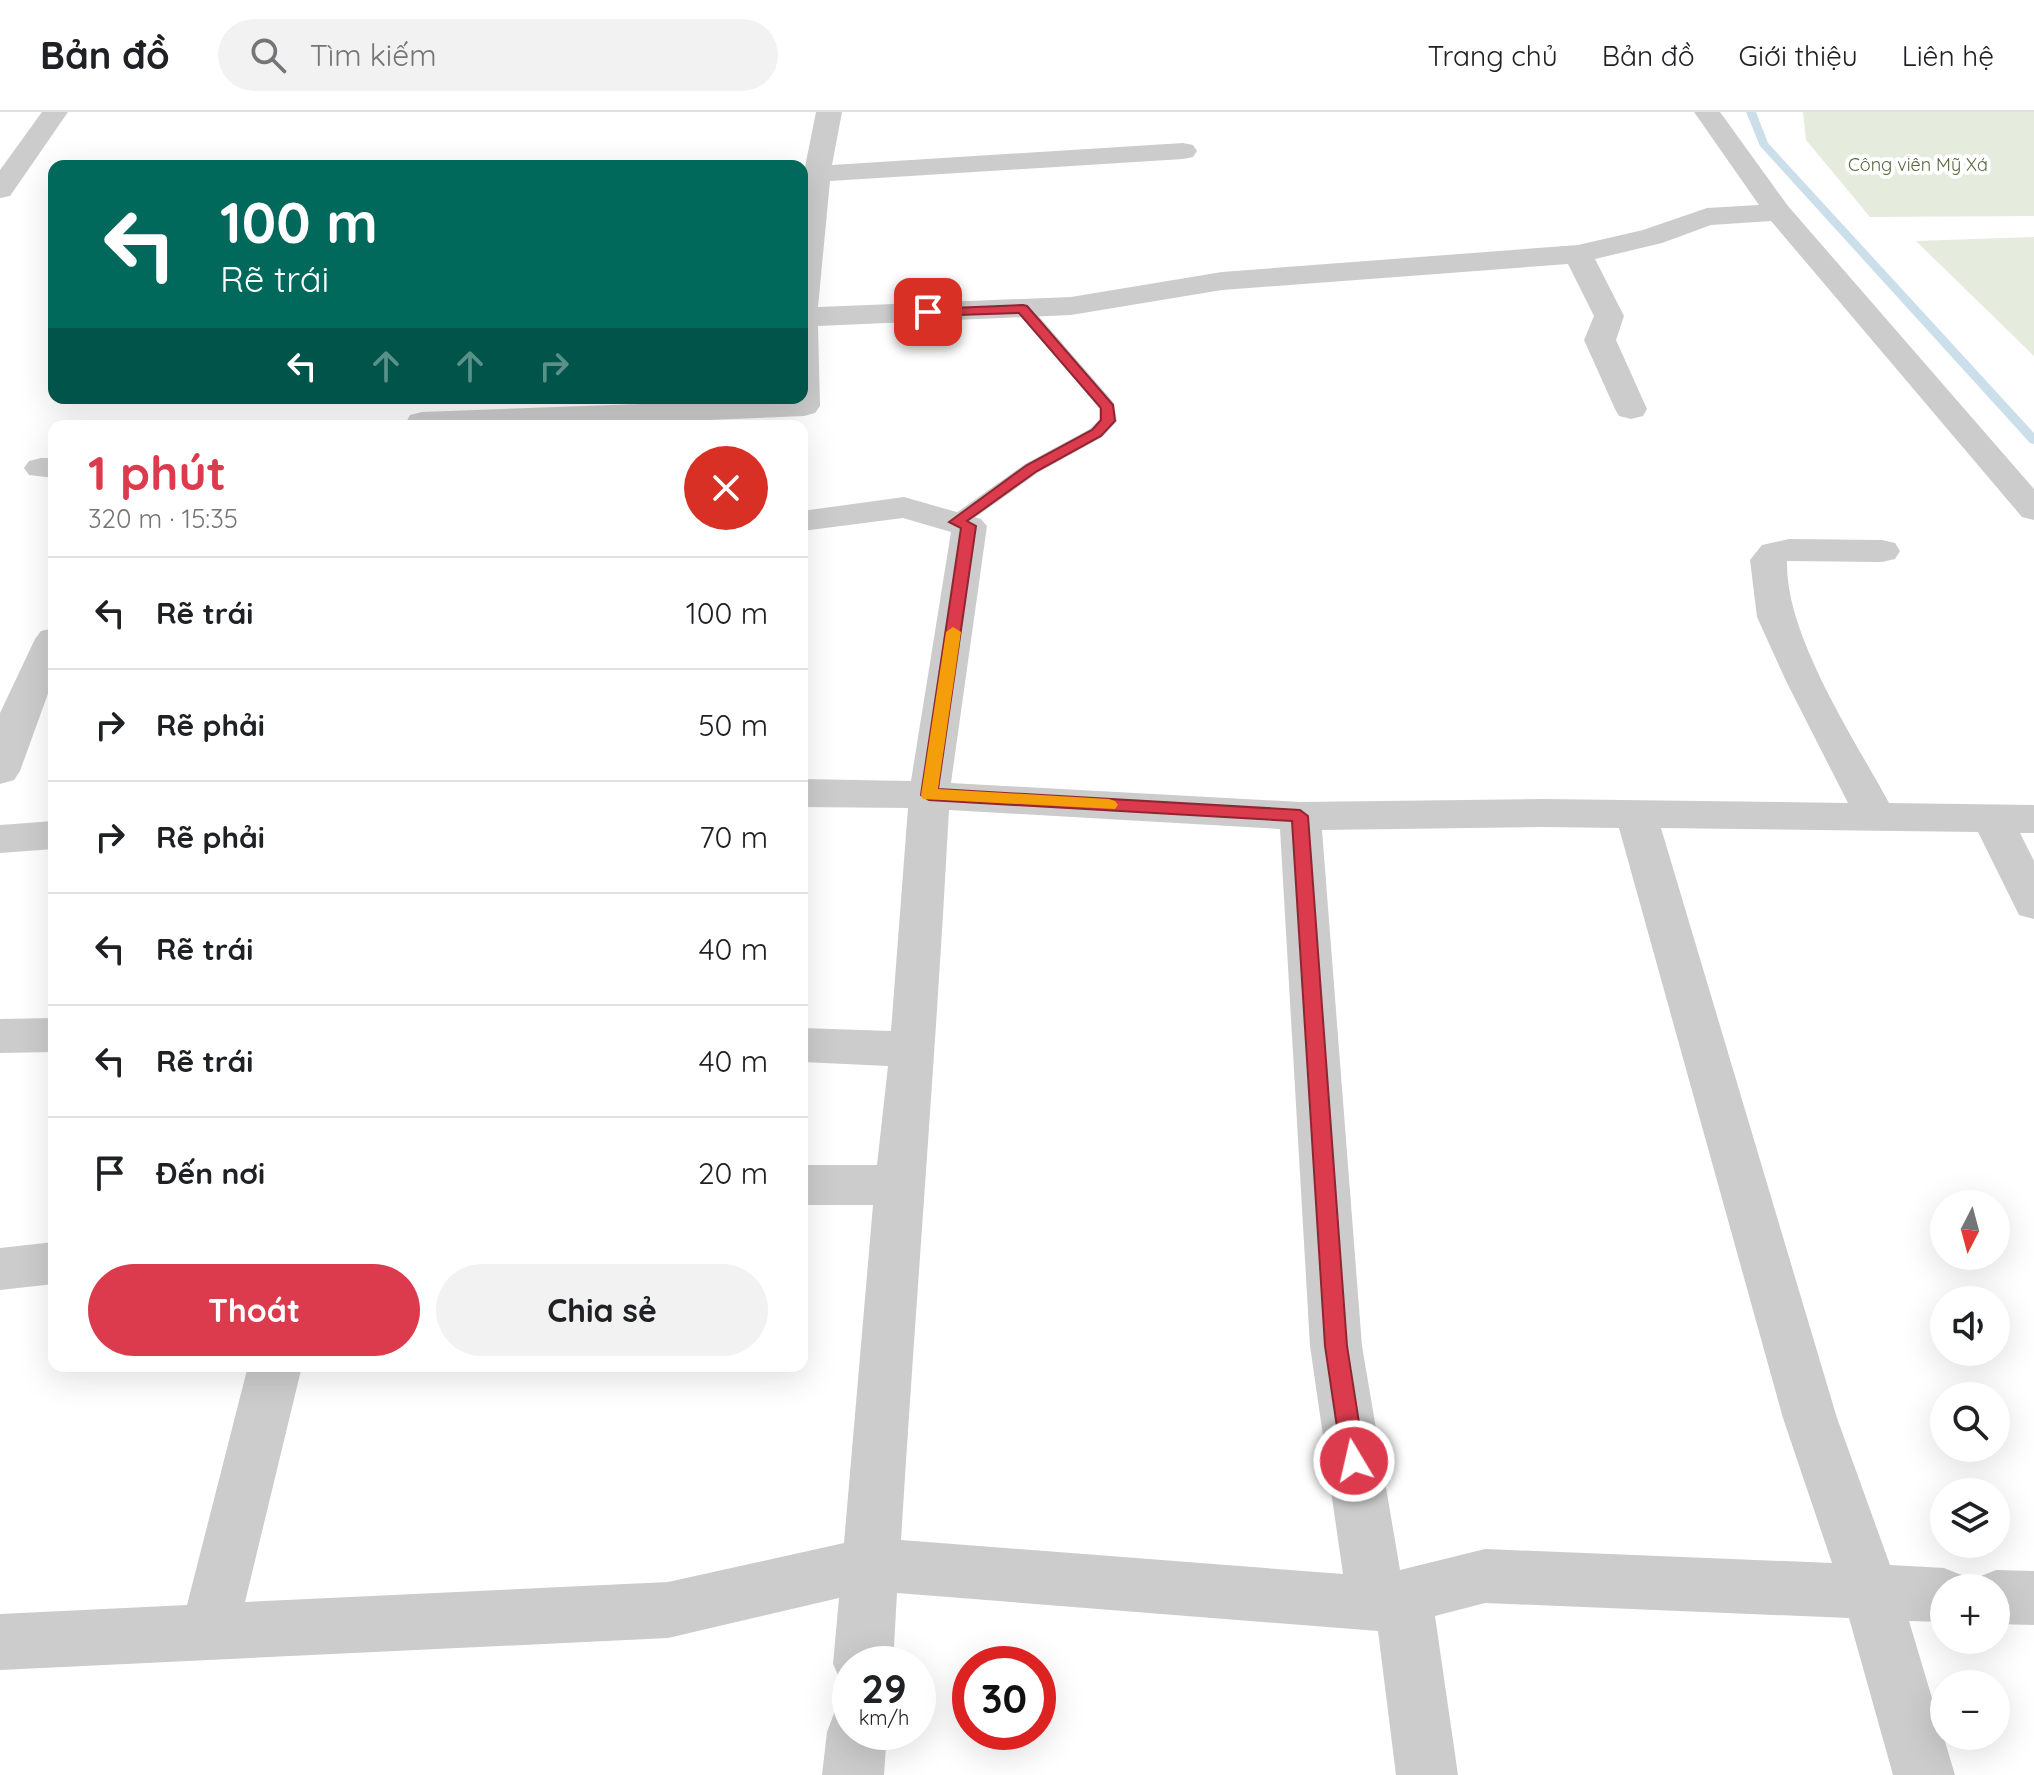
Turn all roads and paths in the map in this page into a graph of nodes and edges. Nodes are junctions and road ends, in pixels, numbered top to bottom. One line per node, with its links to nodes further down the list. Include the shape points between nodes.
1 (55, 112): 6 (street)
2 (829, 112): 5 (street)
3 (1707, 112): 8 (street)
4 (1183, 151): 5 (street)
5 (810, 175): 7 (street)
6 (0, 190)
7 (808, 210)
8 (1778, 212): 9 (street, via 1707,217 1652,237); 15 (street)
9 (1578, 254): 10 (street, via 1222,281); 13 (street, via 1609,316 1600,340)
10 (1023, 309): 11 (street); 17 (lane, via 1108,407 1108,421)
11 (808, 317)
12 (804, 404): 14 (street)
13 (1631, 409)
14 (470, 420)
15 (2034, 510)
16 (808, 520): 17 (street, via 904,507)
17 (956, 522): 22 (street, via 969,526)
18 (1882, 551): 25 (street, via 1789,550 1768,560 1776,617)
19 (48, 651): 20 (street, via 26,694)
20 (0, 771)
21 (808, 793): 22 (street)
22 (929, 795): 24 (street); 34 (street)
23 (1636, 814): 24 (street); 25 (street); 41 (street, via 1810,1418)
24 (1300, 816): 45 (street, via 1336,1346)
25 (1877, 819): 26 (street)
26 (1992, 819): 27 (street); 30 (street)
27 (2034, 819)
28 (48, 835): 29 (street)
29 (0, 839)
30 (2034, 904)
31 (48, 1035): 32 (street)
32 (0, 1036)
33 (808, 1045): 34 (street)
34 (913, 1049): 36 (street)
35 (808, 1185): 36 (street)
36 (899, 1185): 40 (street)
37 (48, 1264): 38 (street)
38 (0, 1269)
39 (274, 1372): 46 (street)
40 (871, 1564): 45 (street); 46 (street, via 668,1610); 48 (street)
41 (1871, 1592): 42 (street); 45 (street, via 1485,1576); 52 (street)
42 (1930, 1594)
43 (2010, 1597): 44 (street)
44 (2034, 1598)
45 (1389, 1601): 51 (street)
46 (209, 1632): 47 (street)
47 (0, 1642)
48 (864, 1646)
49 (855, 1750): 50 (street)
50 (853, 1775)
51 (1427, 1775)
52 (1924, 1775)

